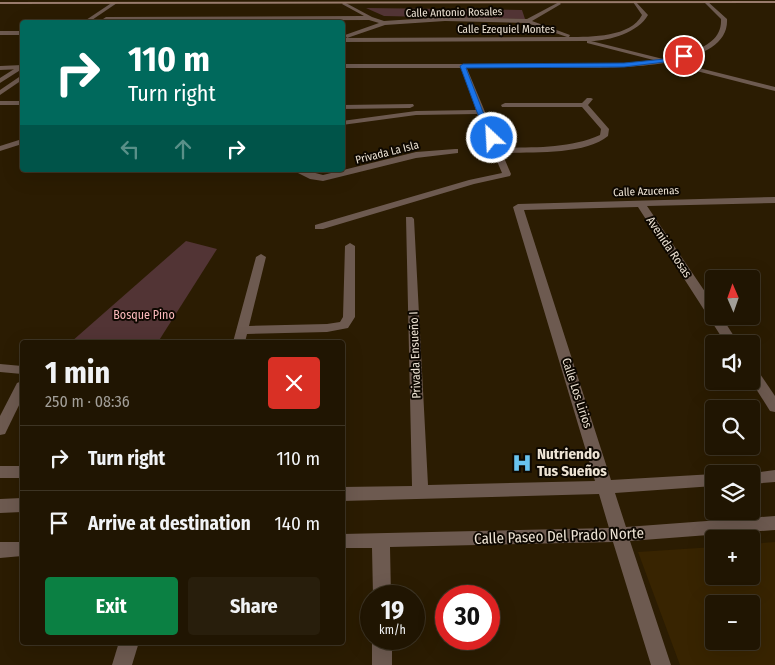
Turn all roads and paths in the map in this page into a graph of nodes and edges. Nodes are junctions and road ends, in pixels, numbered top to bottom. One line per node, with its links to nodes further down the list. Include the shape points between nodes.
1 (344, 2): 7 (main road); 8 (main road); 11 (street)
2 (635, 2): 3 (main road); 8 (main road); 21 (street, Calle Ezequiel Montes, via 645,15 636,27 601,38)
3 (705, 2): 4 (main road); 22 (street, via 724,19 725,31 721,38 712,45)
4 (775, 2)
5 (0, 3): 6 (main road)
6 (115, 3): 7 (main road); 12 (street)
7 (128, 3): 9 (street)
8 (559, 3): 15 (street)
9 (120, 8)
10 (113, 14): 13 (street)
11 (370, 18): 14 (street, Calle Antonio Rosales); 16 (street, Calle Antonio Rosales)
12 (89, 20)
13 (104, 20)
14 (192, 20)
15 (528, 21): 16 (street, Calle Antonio Rosales, via 445,19); 21 (street)
16 (384, 23): 19 (street)
17 (0, 33): 18 (street)
18 (20, 33)
19 (345, 38)
20 (345, 39): 21 (street, Calle Ezequiel Montes)
21 (577, 39): 22 (street)
22 (665, 61): 24 (street, via 614,65); 31 (street)
23 (345, 66): 24 (street)
24 (463, 66): 38 (street)
25 (20, 67): 26 (street)
26 (0, 68)
27 (20, 68): 30 (street)
28 (20, 78): 33 (street)
29 (775, 79): 31 (street)
30 (0, 81)
31 (761, 86): 32 (street)
32 (775, 89)
33 (0, 93)
34 (20, 103): 35 (street)
35 (0, 104)
36 (505, 105): 44 (street, via 586,102 605,129 604,136 596,142 578,146)
37 (345, 107): 39 (street)
38 (479, 109): 39 (street); 44 (street)
39 (425, 110): 40 (street)
40 (345, 123)
41 (20, 143): 42 (street)
42 (0, 149)
43 (455, 151): 45 (street, Privada La Isla, via 416,155 323,178)
44 (498, 151): 50 (street, via 507,174)
45 (301, 172)
46 (773, 203): 47 (street, Calle Azucenas)
47 (641, 204): 48 (street, Calle Azucenas); 53 (street, Avenida Rosas)
48 (518, 207): 67 (street, Calle Los Lirios)
49 (409, 219): 68 (street, Privada Ensueño I)
50 (319, 227)
51 (350, 246): 54 (street, via 350,317 344,325)
52 (261, 257): 54 (street)
53 (705, 301)
54 (243, 330): 55 (street)
55 (240, 340)
56 (0, 368): 57 (street)
57 (20, 370)
58 (760, 384): 60 (street)
59 (20, 390): 61 (street)
60 (775, 407)
61 (0, 430)
62 (0, 472): 63 (street)
63 (20, 472)
64 (775, 476): 65 (street)
65 (760, 477)
66 (705, 481): 67 (street)
67 (606, 487): 68 (street); 73 (street, Calle Los Lirios)
68 (420, 492): 69 (street)
69 (345, 494)
70 (20, 505): 71 (street)
71 (0, 506)
72 (775, 523): 73 (street, Calle Paseo Del Prado Norte)
73 (619, 535): 74 (street, Calle Paseo Del Prado Norte); 83 (street, Calle Los Lirios)
74 (381, 540): 75 (street, Calle Paseo Del Prado Norte); 78 (street)
75 (345, 542)
76 (20, 549): 77 (street)
77 (0, 550)
78 (382, 585)
79 (128, 645): 81 (street)
80 (382, 650): 82 (street)
81 (122, 665)
82 (382, 665)
83 (661, 665)

